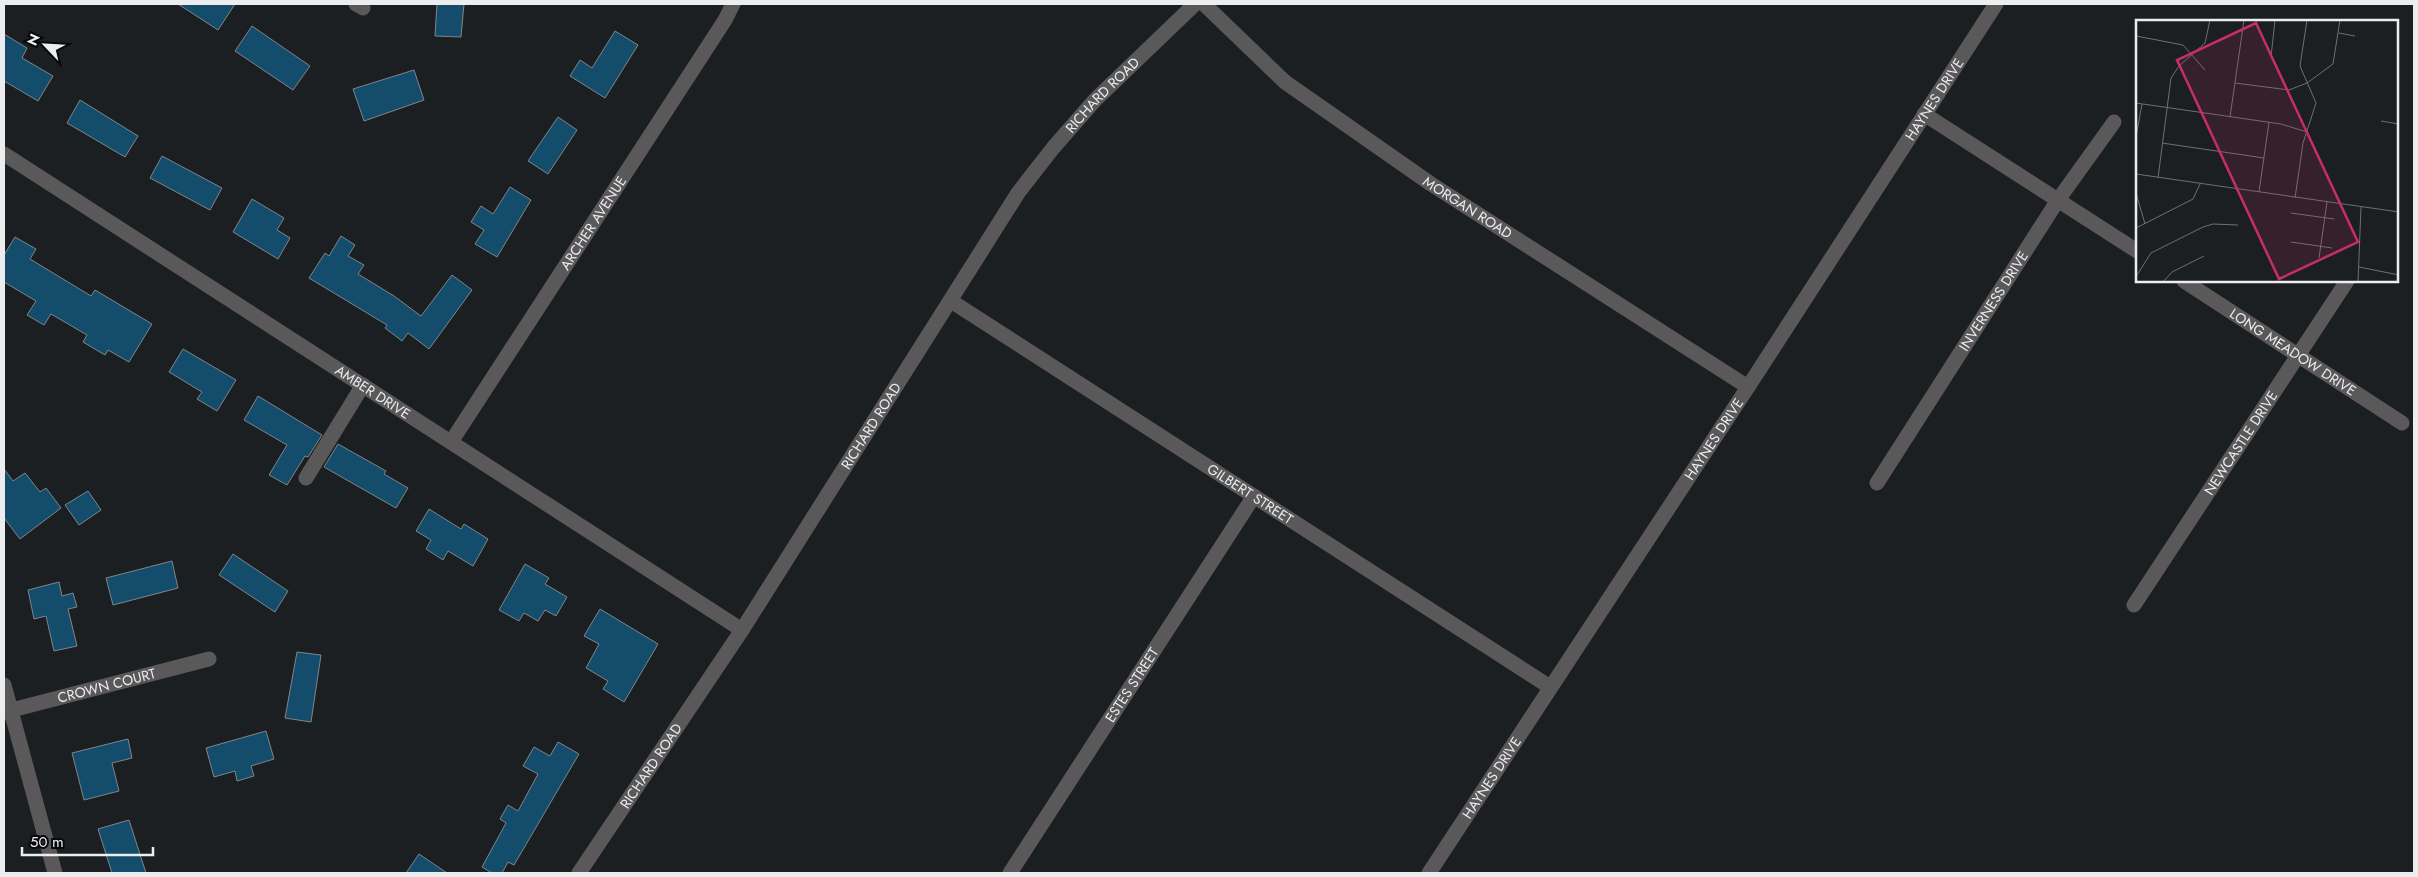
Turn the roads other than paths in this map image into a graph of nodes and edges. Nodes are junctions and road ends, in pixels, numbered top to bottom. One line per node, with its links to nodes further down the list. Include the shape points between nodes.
1 (733, 4): 17 (street, ARCHER AVENUE)
2 (1195, 4): 12 (street, RICHARD ROAD, via 1095,100 1053,148 1018,193)
3 (1204, 4): 15 (street, MORGAN ROAD, via 1285,82 1431,184)
4 (1996, 4): 5 (street, HAYNES DRIVE)
5 (1924, 114): 8 (street); 15 (street, HAYNES DRIVE)
6 (2114, 122): 8 (street, INVERNESS DRIVE)
7 (4, 154): 14 (street, AMBER DRIVE)
8 (2058, 200): 9 (street); 19 (street, INVERNESS DRIVE)
9 (2136, 250)
10 (2185, 282): 13 (street, LONG MEADOW DRIVE)
11 (2346, 282): 13 (street, NEWCASTLE DRIVE)
12 (951, 301): 20 (street, GILBERT STREET); 22 (street, RICHARD ROAD)
13 (2298, 358): 16 (street, LONG MEADOW DRIVE); 21 (street, NEWCASTLE DRIVE)
14 (363, 385): 17 (street, AMBER DRIVE); 18 (street)
15 (1748, 387): 25 (street, HAYNES DRIVE)
16 (2402, 423)
17 (451, 442): 22 (street, AMBER DRIVE)
18 (306, 478)
19 (1878, 483)
20 (1254, 496): 25 (street, GILBERT STREET); 29 (street, ESTES STREET)
21 (2134, 605)
22 (742, 630): 28 (street, RICHARD ROAD)
23 (209, 659): 26 (street, CROWN COURT)
24 (4, 684): 26 (street)
25 (1550, 687): 30 (street, HAYNES DRIVE)
26 (7, 711): 27 (street)
27 (55, 873)
28 (579, 873)
29 (1010, 873)
30 (1429, 873)

